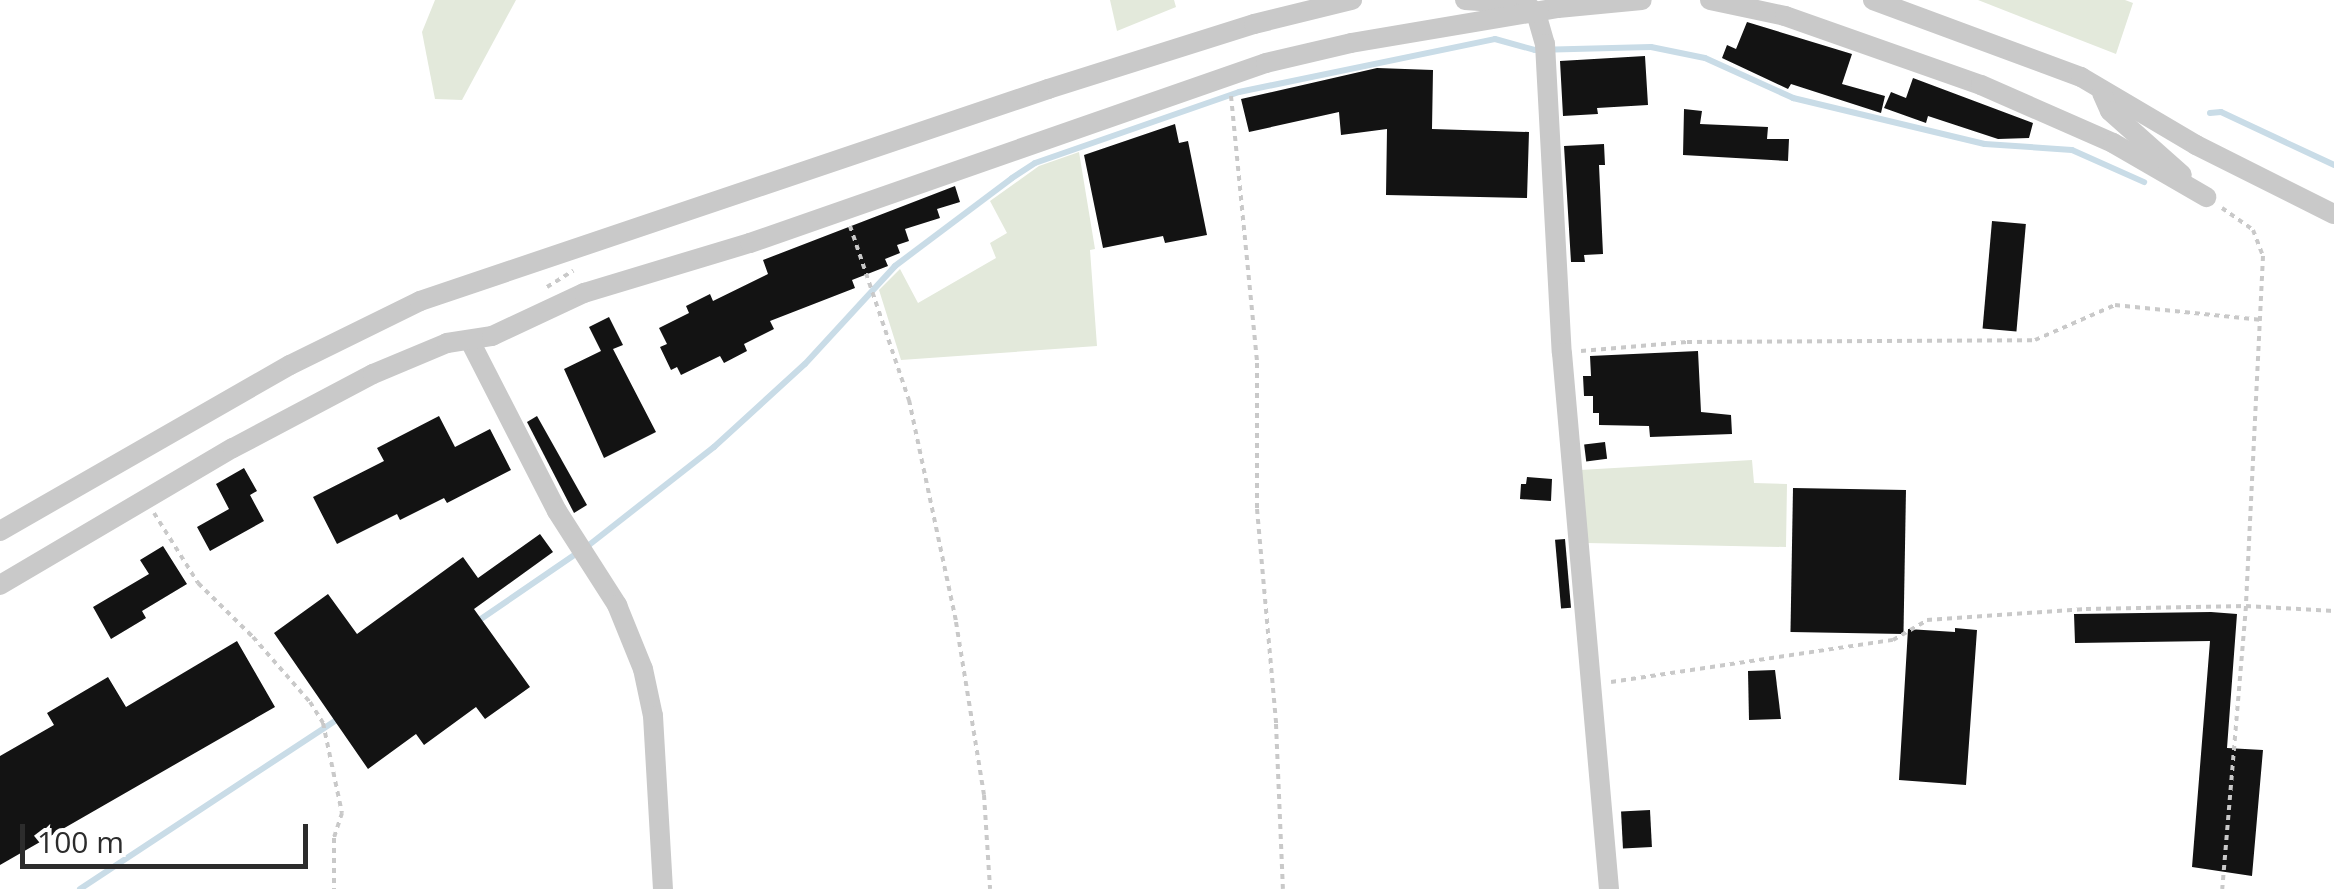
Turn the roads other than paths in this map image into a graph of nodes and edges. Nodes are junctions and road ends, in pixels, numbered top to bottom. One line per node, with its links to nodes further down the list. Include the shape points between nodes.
1 (1352, 0): 10 (street, via 1066,84 420,302 290,365)
2 (1465, 0): 6 (street, via 1526,4)
3 (1642, 0): 6 (street)
4 (1710, 0): 7 (street, via 1784,16 1981,85 2113,143 2206,197 2110,112)
5 (1873, 0): 7 (street, via 2081,77)
6 (1536, 13): 9 (street, via 1266,63 584,293); 13 (street, via 1546,51 1562,353)
7 (2102, 93): 8 (street)
8 (2334, 214)
9 (471, 343): 11 (street, via 447,343 373,374); 12 (street, via 617,605 643,669 653,716)
10 (0, 532)
11 (0, 586)
12 (664, 889)
13 (1609, 889)

